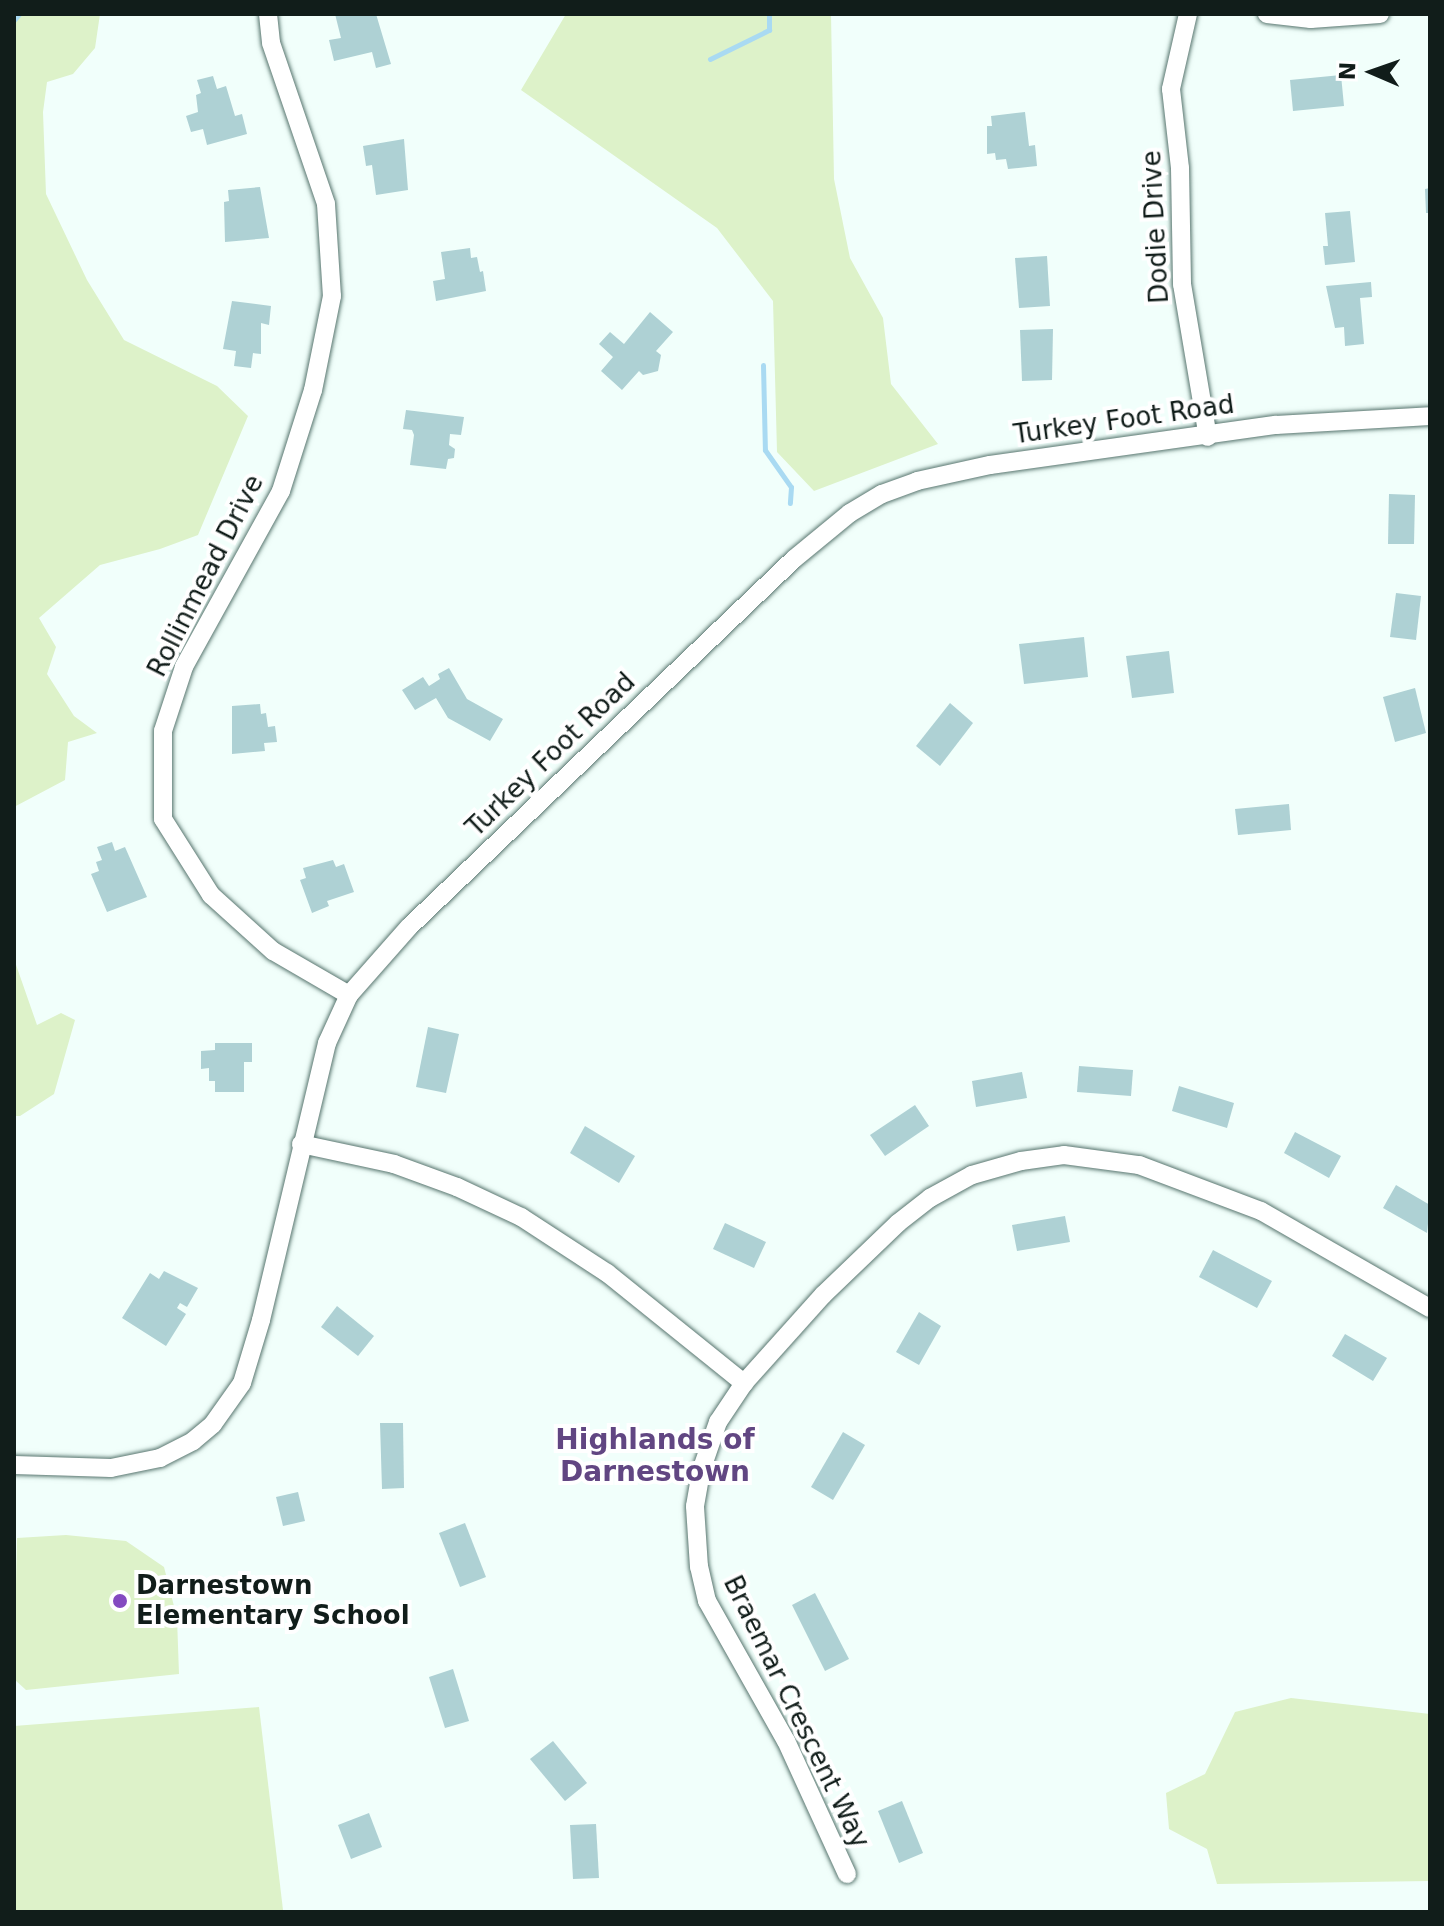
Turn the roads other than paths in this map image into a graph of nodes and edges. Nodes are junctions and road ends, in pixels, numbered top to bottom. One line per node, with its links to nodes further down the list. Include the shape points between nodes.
1 (268, 14): 7 (street, Rollinmead Drive, via 271,43 326,204 332,296 313,390 281,491 184,667 163,731 163,819 211,895 273,951)
2 (1188, 14): 6 (street, Dodie Drive, via 1171,89 1180,168 1182,284)
3 (1267, 14): 4 (street, via 1311,19)
4 (1380, 14)
5 (1430, 416): 6 (street, Turkey Foot Road, via 1276,425)
6 (1208, 437): 7 (street, Turkey Foot Road, via 990,465 917,481 850,513 794,559 409,927)
7 (349, 995): 8 (street, Turkey Foot Road, via 327,1043)
8 (301, 1144): 10 (street, via 394,1164 521,1217 607,1273); 11 (street, Turkey Foot Road, via 242,1383 213,1424 160,1458 111,1468)
9 (1430, 1308): 10 (street, Braemar Crescent Way, via 1261,1211 1139,1165 1064,1155 972,1175 930,1198 823,1295)
10 (744, 1383): 12 (street, Braemar Crescent Way, via 718,1422 701,1471 695,1506 699,1567 722,1633 786,1741)
11 (14, 1465)
12 (847, 1874)

